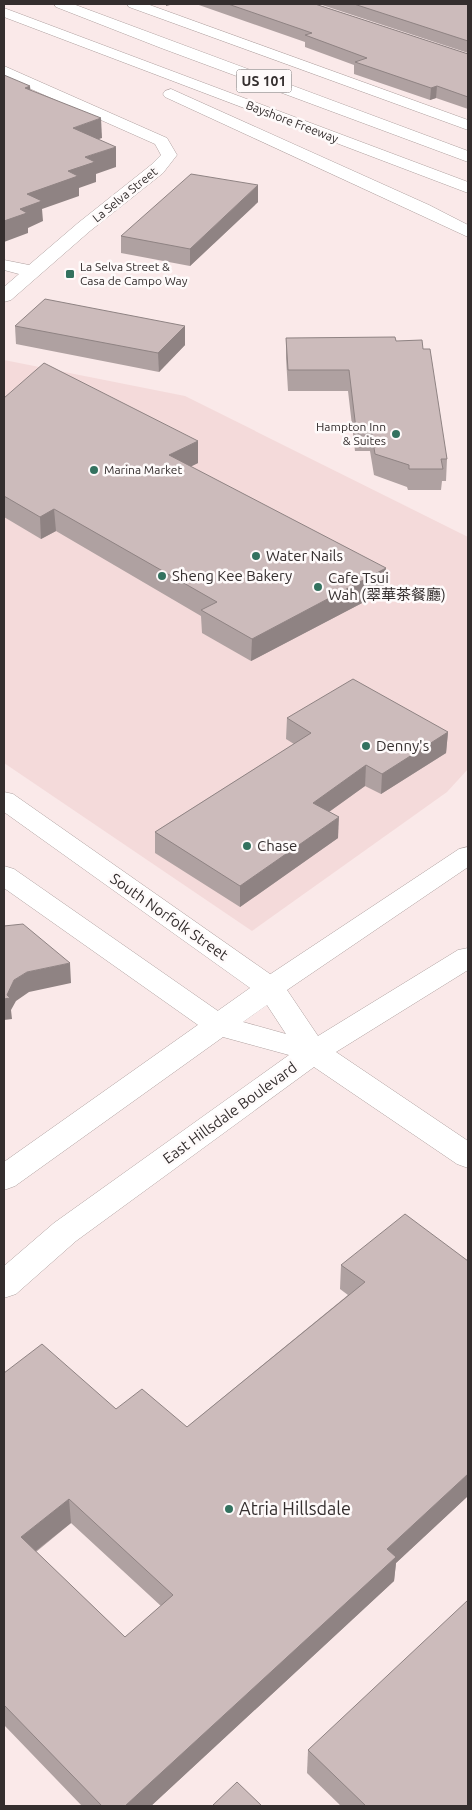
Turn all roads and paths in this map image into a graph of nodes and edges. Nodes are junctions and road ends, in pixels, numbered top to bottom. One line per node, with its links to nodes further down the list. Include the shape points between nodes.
1 (61, 4): 7 (main road, Bayshore Freeway / US 101)
2 (134, 4): 6 (main road)
3 (4, 12): 4 (main road, Bayshore Freeway / US 101)
4 (127, 59): 10 (main road, Bayshore Freeway / US 101); 11 (main road, via 157,87)
5 (4, 71): 13 (main road, La Selva Street, via 161,141 169,155 157,169)
6 (468, 125)
7 (391, 128): 8 (main road); 9 (main road, Bayshore Freeway / US 101)
8 (468, 151)
9 (468, 157)
10 (468, 188)
11 (468, 232)
12 (4, 265): 13 (main road)
13 (33, 271): 14 (main road, La Selva Street)
14 (4, 296)
15 (8, 809): 19 (main road, South Norfolk Street)
16 (468, 855): 19 (main road)
17 (4, 875): 20 (main road, South Norfolk Street)
18 (468, 957): 21 (main road, East Hillsdale Boulevard)
19 (270, 988): 20 (main road); 21 (main road, South Norfolk Street)
20 (218, 1026): 21 (main road, South Norfolk Street); 23 (main road)
21 (314, 1052): 22 (main road, South Norfolk Street); 24 (main road, East Hillsdale Boulevard, via 65,1232)
22 (468, 1156)
23 (4, 1178)
24 (4, 1285)

